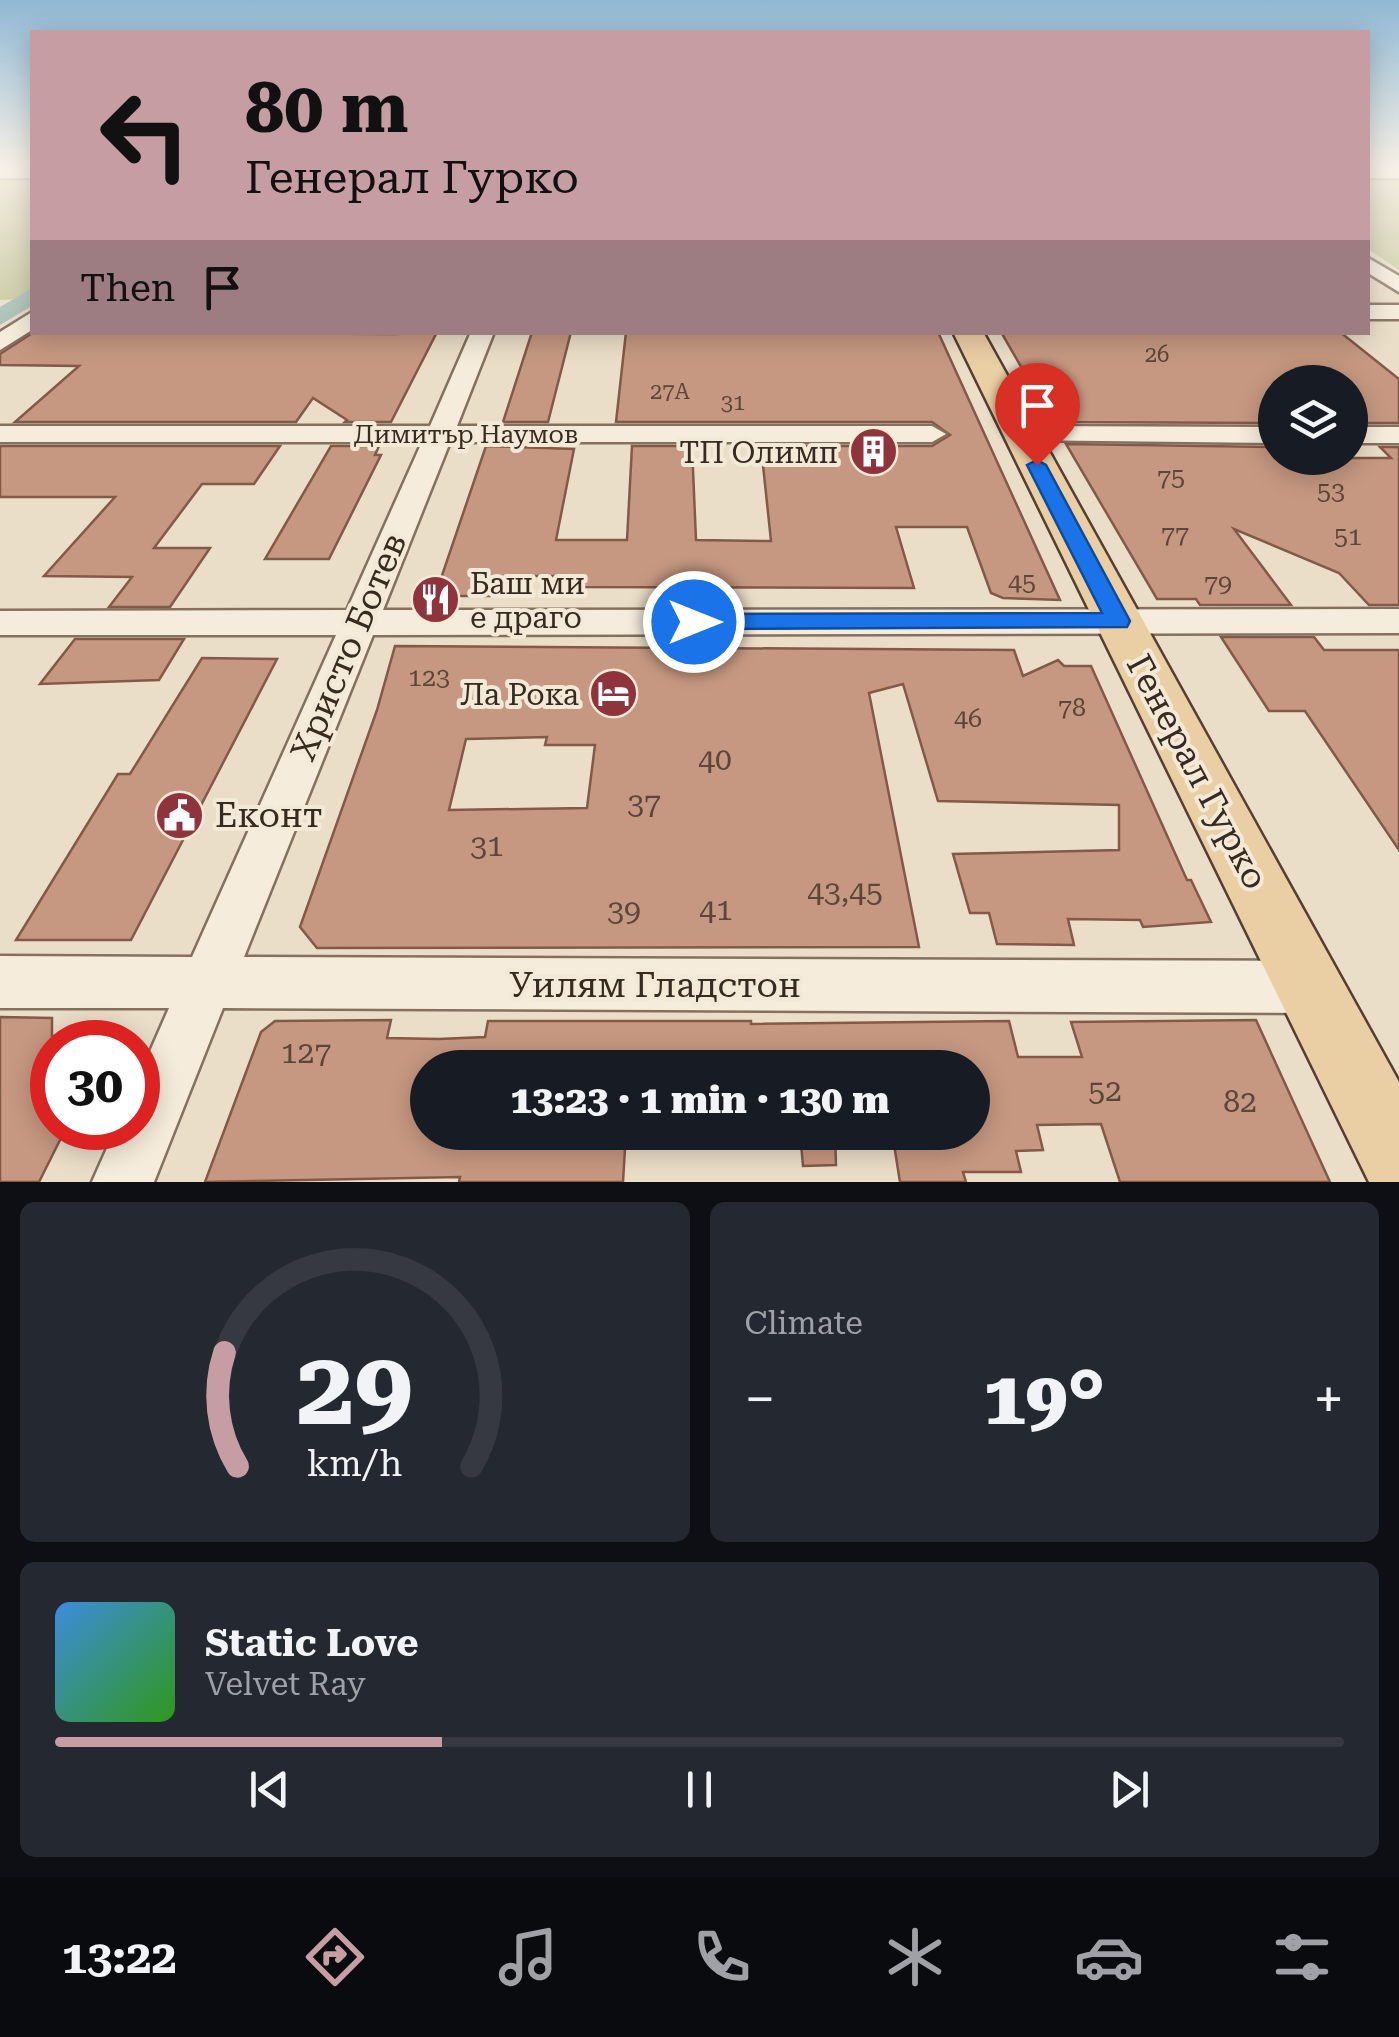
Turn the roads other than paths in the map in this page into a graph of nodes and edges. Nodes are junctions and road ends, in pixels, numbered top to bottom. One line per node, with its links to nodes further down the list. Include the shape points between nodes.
1 (1370, 265): 2 (street)
2 (1399, 286)
3 (1370, 312): 4 (street)
4 (1399, 312)
5 (0, 313): 6 (street)
6 (30, 316)
7 (30, 318): 10 (street)
8 (482, 335): 12 (street, Христо Ботев)
9 (970, 335): 14 (main road, Генерал Гурко)
10 (0, 343)
11 (0, 434): 12 (street, Димитър Наумов)
12 (440, 434): 13 (street, Димитър Наумов); 21 (street, Христо Ботев)
13 (932, 434)
14 (1020, 434): 15 (street); 19 (main road, Генерал Гурко)
15 (1258, 435)
16 (1368, 435): 17 (street)
17 (1399, 435)
18 (1399, 620): 19 (street)
19 (1118, 621): 21 (street); 24 (main road, Генерал Гурко)
20 (0, 622): 21 (street)
21 (360, 622): 23 (street, Христо Ботев)
22 (0, 982): 23 (street, Уилям Гладстон)
23 (208, 983): 24 (street, Уилям Гладстон); 26 (street, Христо Ботев)
24 (1310, 987): 25 (main road, Генерал Гурко)
25 (1399, 1158)
26 (122, 1182)

